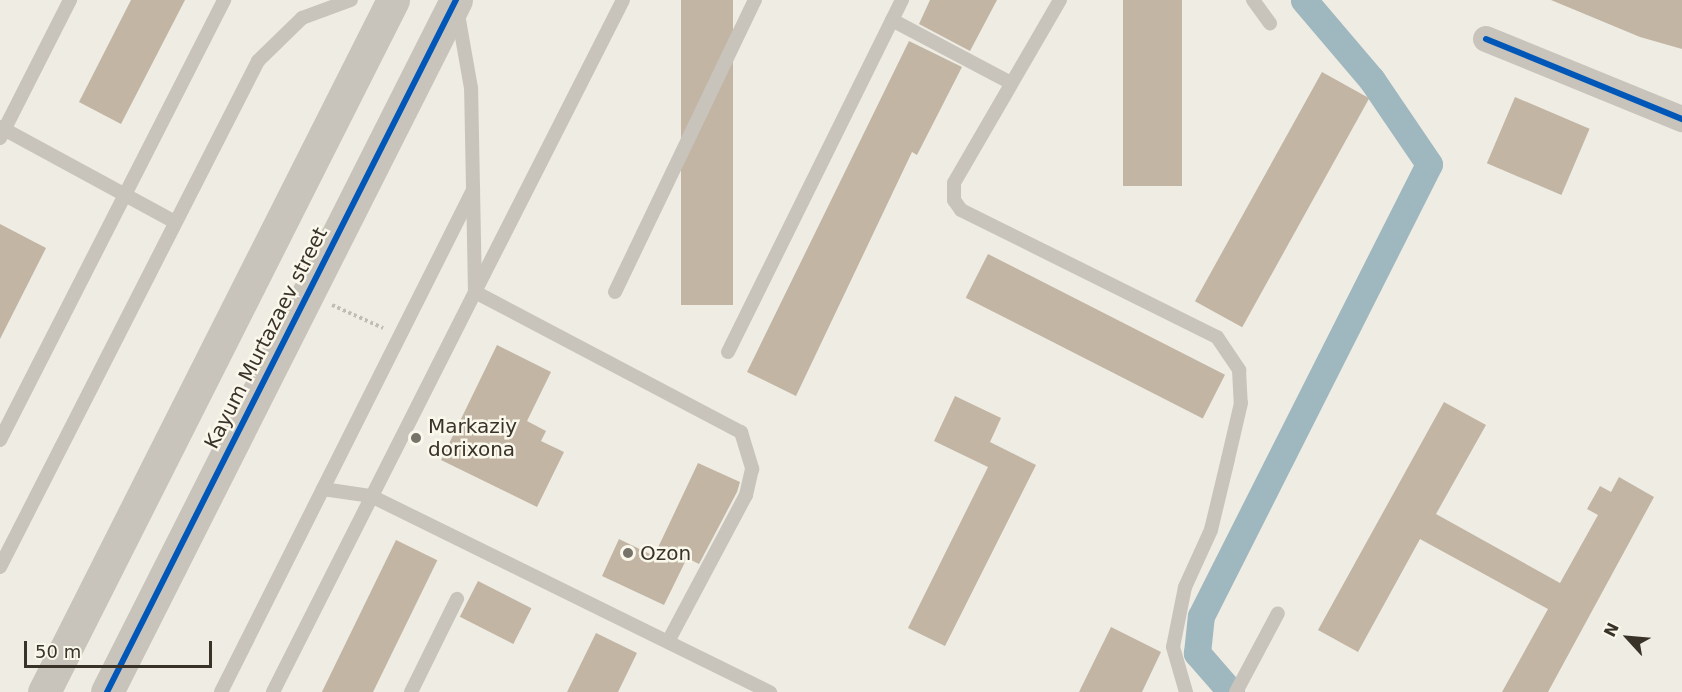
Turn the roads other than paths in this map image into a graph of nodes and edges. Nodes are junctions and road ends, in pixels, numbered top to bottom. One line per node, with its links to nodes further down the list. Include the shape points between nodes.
1 (70, 0): 16 (lane)
2 (224, 0): 18 (lane)
3 (351, 0): 19 (lane, via 302,18 258,61)
4 (393, 0): 30 (street, Kayum Murtazaev street)
5 (623, 0): 20 (lane)
6 (755, 0): 21 (lane)
7 (902, 0): 11 (lane)
8 (1060, 0): 14 (lane)
9 (1253, 0): 12 (lane)
10 (456, 1): 17 (lane, via 469,60); 31 (street, Kayum Murtazaev street)
11 (892, 20): 14 (lane); 22 (lane)
12 (1270, 23)
13 (1486, 39): 15 (street)
14 (1011, 83): 36 (lane, via 954,183 961,210 1217,337 1239,370 1241,403 1226,469 1211,530 1185,587 1173,647)
15 (1682, 119)
16 (2, 132): 18 (lane)
17 (474, 189): 20 (lane); 24 (lane)
18 (122, 193): 19 (lane); 23 (lane)
19 (173, 221): 26 (lane)
20 (475, 292): 25 (lane); 29 (lane, via 741,432 750,448 746,495)
21 (615, 292)
22 (728, 352)
23 (0, 440)
24 (323, 489): 25 (lane); 32 (lane)
25 (370, 496): 29 (lane); 33 (lane)
26 (0, 567)
27 (458, 599): 34 (lane)
28 (1278, 613): 37 (lane)
29 (668, 642): 35 (lane)
30 (44, 692)
31 (107, 692)
32 (221, 692)
33 (273, 692)
34 (411, 692)
35 (770, 692)
36 (1186, 692)
37 (1236, 692)

